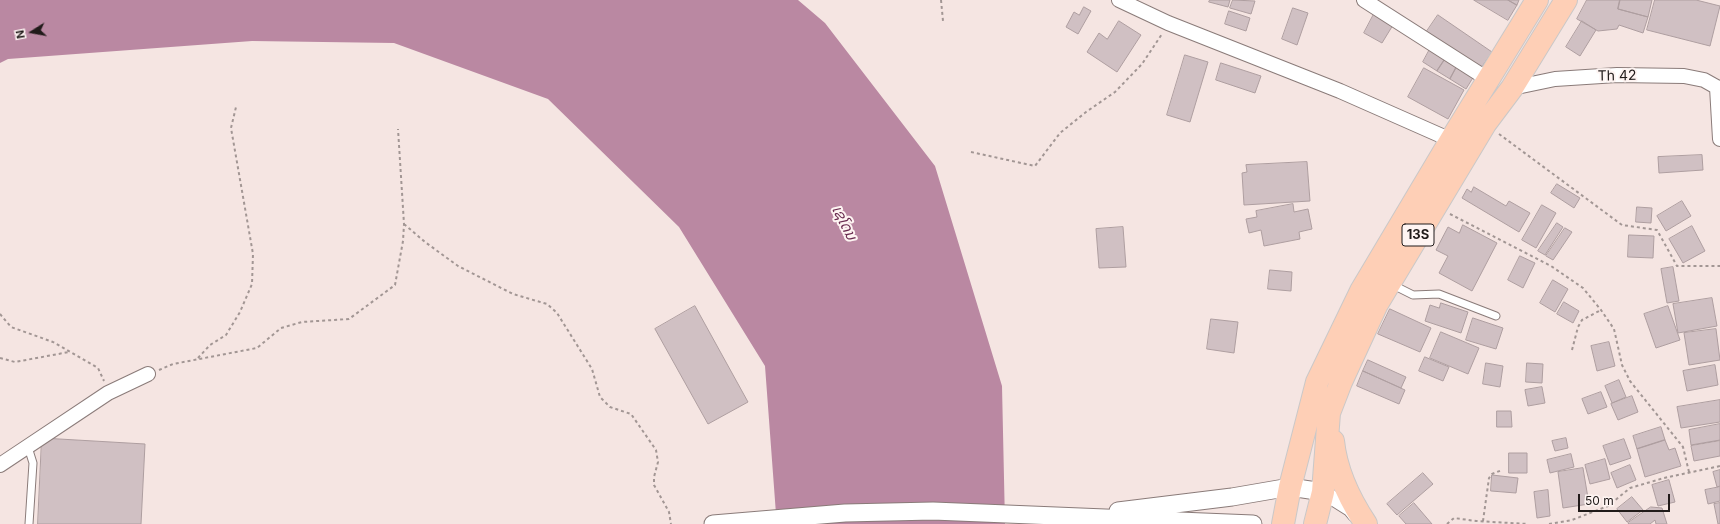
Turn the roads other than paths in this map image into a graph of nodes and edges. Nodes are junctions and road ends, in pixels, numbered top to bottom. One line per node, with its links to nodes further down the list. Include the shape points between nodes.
1 (1119, 0): 9 (street, via 1168,23 1340,91)
2 (1364, 0): 5 (street)
3 (1537, 0): 5 (highway, 13S)
4 (1566, 0): 6 (highway, 13S)
5 (1489, 80): 9 (highway, 13S)
6 (1512, 88): 7 (street, Th 42, via 1555,79 1617,75 1684,76 1704,80); 10 (highway, 13S, via 1485,124)
7 (1719, 88): 8 (street)
8 (1720, 139)
9 (1451, 140): 10 (street); 17 (highway, 13S, via 1362,291 1317,382)
10 (1469, 152): 11 (highway, 13S)
11 (1390, 284): 12 (lane, via 1413,295 1439,294); 14 (highway, 13S, via 1378,304)
12 (1496, 316)
13 (148, 374): 15 (street, via 108,393)
14 (1329, 413): 18 (highway, 13S); 26 (highway, via 1334,447 1343,480)
15 (28, 447): 16 (street); 20 (lane, via 33,463)
16 (0, 465)
17 (1290, 487): 18 (street); 19 (street, via 1232,497); 23 (highway, 13S)
18 (1323, 492): 24 (highway, 13S); 25 (street, via 1350,509)
19 (1066, 517): 21 (street, via 933,511 845,513); 22 (street)
20 (29, 524)
21 (713, 524)
22 (1253, 524)
23 (1283, 524)
24 (1315, 524)
25 (1363, 524)
26 (1366, 524)

